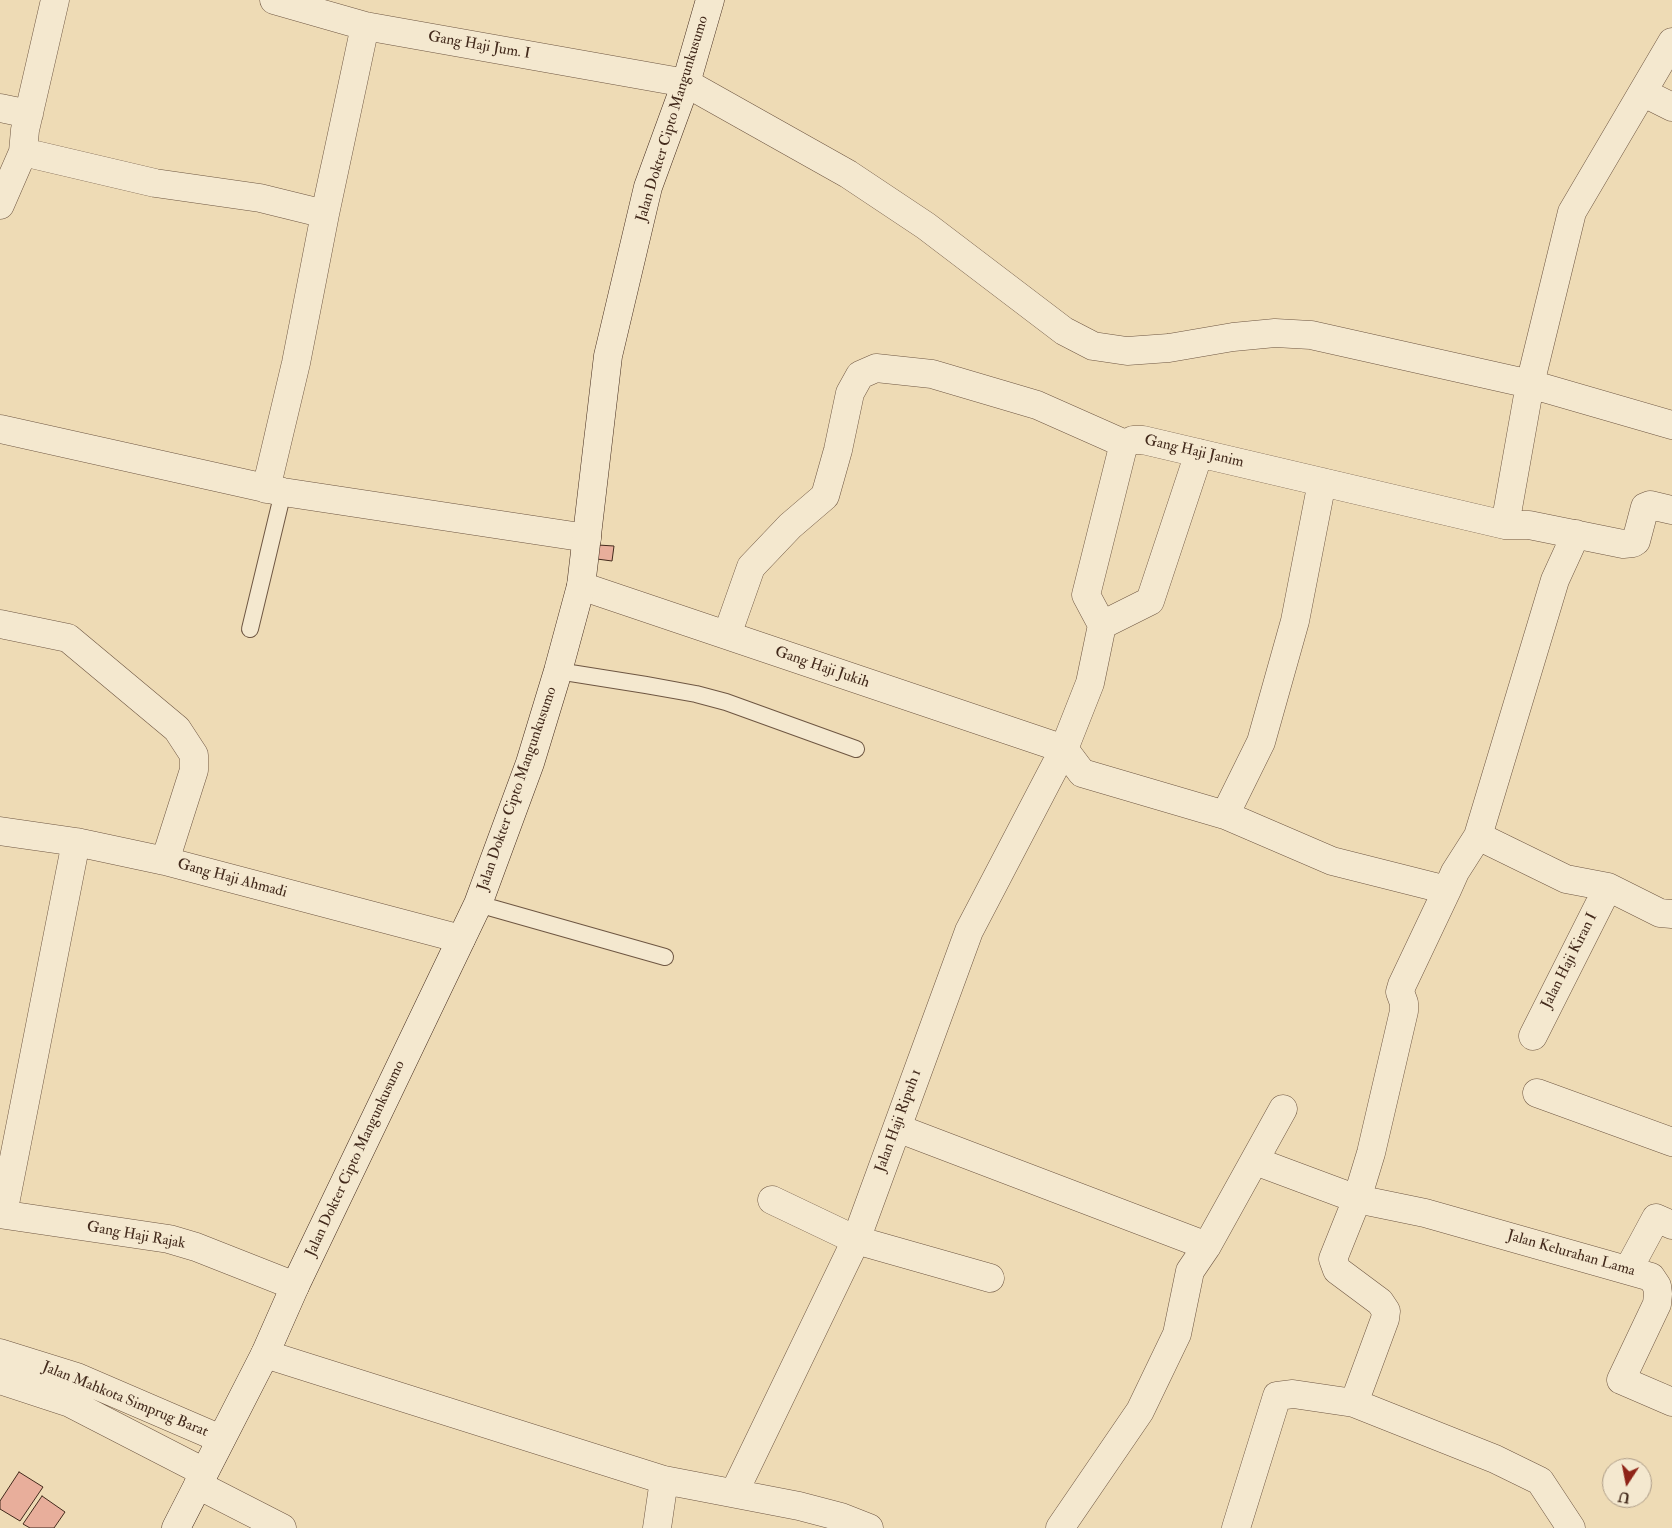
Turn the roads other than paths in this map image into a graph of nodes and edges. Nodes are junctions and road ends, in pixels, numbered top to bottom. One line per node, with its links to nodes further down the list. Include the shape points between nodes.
1 (55, 0): 10 (street)
2 (274, 0): 4 (street, Gang Haji Jum. I)
3 (710, 0): 6 (street, Jalan Dokter Cipto Mangunkusumo)
4 (364, 26): 6 (street, Gang Haji Jum. I); 13 (street)
5 (1672, 42): 7 (street)
6 (686, 83): 14 (street, Gang Haji Jum. I, via 848,174 926,226 1064,331 1093,346 1127,351 1275,333 1311,335); 24 (street, Jalan Dokter Cipto Mangunkusumo, via 648,187 608,356)
7 (1644, 93): 8 (street); 14 (street, via 1572,212)
8 (1672, 106)
9 (0, 108): 10 (street)
10 (29, 114): 11 (street)
11 (23, 152): 12 (street); 13 (street, via 155,183 260,198)
12 (0, 205)
13 (325, 214): 20 (street)
14 (1530, 384): 15 (street, Gang Haji Jum. I); 22 (street)
15 (1672, 425)
16 (0, 429): 20 (street)
17 (1125, 444): 18 (street, Gang Haji Janim, via 1143,440); 27 (street, Gang Haji Janim, via 1086,594); 29 (street, via 1037,406 932,374 876,368 860,375 850,393 825,496 790,526 751,567)
18 (1199, 453): 19 (street, Gang Haji Janim); 27 (street, via 1150,601)
19 (1322, 482): 22 (street, Gang Haji Janim); 33 (street, via 1295,621 1261,742)
20 (275, 491): 24 (street); 28 (lane)
21 (1672, 510): 23 (street, Gang Haji Janim, via 1650,505 1645,507 1638,537 1633,543 1623,544)
22 (1504, 525): 23 (street, Gang Haji Janim, via 1529,525)
23 (1576, 534): 35 (street, via 1555,580)
24 (587, 538): 25 (street, Jalan Dokter Cipto Mangunkusumo)
25 (581, 586): 29 (street, Gang Haji Jukih); 30 (street, Jalan Dokter Cipto Mangunkusumo)
26 (0, 624): 37 (street, via 68,638 177,729 194,755 194,770)
27 (1102, 625): 32 (street, via 1090,683)
28 (250, 629)
29 (727, 635): 32 (street, Gang Haji Jukih)
30 (558, 672): 31 (lane, via 696,694); 40 (street, Jalan Dokter Cipto Mangunkusumo, via 530,763)
31 (856, 749)
32 (1064, 749): 33 (street, via 1082,773); 47 (street, Jalan Haji Ripuh 1, via 969,932)
33 (1225, 816): 39 (street, via 1332,861)
34 (0, 831): 36 (street, Gang Haji Ahmadi)
35 (1478, 836): 38 (street, via 1566,879); 39 (street)
36 (76, 842): 37 (street, Gang Haji Ahmadi); 52 (street)
37 (165, 861): 42 (street, Gang Haji Ahmadi)
38 (1608, 887): 41 (street, via 1660,913); 44 (street, Jalan Haji Kiran I)
39 (1447, 890): 50 (street, via 1402,985 1400,992 1404,1011)
40 (478, 904): 42 (street, Jalan Dokter Cipto Mangunkusumo); 43 (lane)
41 (1672, 914)
42 (461, 939): 58 (street, Jalan Dokter Cipto Mangunkusumo)
43 (665, 957)
44 (1533, 1036)
45 (1537, 1093): 48 (street)
46 (1283, 1109): 49 (street)
47 (896, 1128): 54 (street, Jalan Haji Ripuh 1); 55 (street)
48 (1672, 1142)
49 (1255, 1161): 50 (street, Jalan Kelurahan Lama); 55 (street)
50 (1357, 1199): 56 (street, Jalan Kelurahan Lama, via 1425,1213); 63 (street, via 1333,1259 1337,1270 1380,1302 1386,1311)
51 (772, 1200): 54 (street)
52 (1, 1214): 58 (street, Gang Haji Rajak, via 169,1239)
53 (1672, 1225): 56 (street, via 1656,1218)
54 (856, 1240): 57 (street); 67 (street, Jalan Haji Ripuh 1)
55 (1207, 1246): 72 (street, via 1190,1271 1177,1334 1140,1412)
56 (1628, 1270): 62 (street, Jalan Kelurahan Lama, via 1650,1277 1657,1286 1658,1294 1657,1304 1621,1380)
57 (990, 1278)
58 (295, 1286): 60 (street, Jalan Dokter Cipto Mangunkusumo)
59 (0, 1353): 64 (street, Jalan Mahkota Simprug Barat, via 77,1377)
60 (265, 1354): 64 (street, Jalan Dokter Cipto Mangunkusumo); 66 (street)
61 (0, 1380): 65 (street, Jalan Mahkota Simprug Barat, via 70,1402)
62 (1672, 1402)
63 (1354, 1403): 73 (street, via 1293,1394 1277,1396); 74 (street, via 1495,1459 1540,1481)
64 (221, 1439): 65 (street, Jalan Dokter Cipto Mangunkusumo)
65 (201, 1478): 68 (street, Jalan Dokter Cipto Mangunkusumo); 69 (street, Jalan Mahkota Simprug Barat)
66 (664, 1480): 67 (street); 70 (street)
67 (734, 1493): 71 (street, via 799,1506)
68 (176, 1528)
69 (282, 1528)
70 (657, 1528)
71 (868, 1528)
72 (1060, 1528)
73 (1236, 1528)
74 (1571, 1528)

